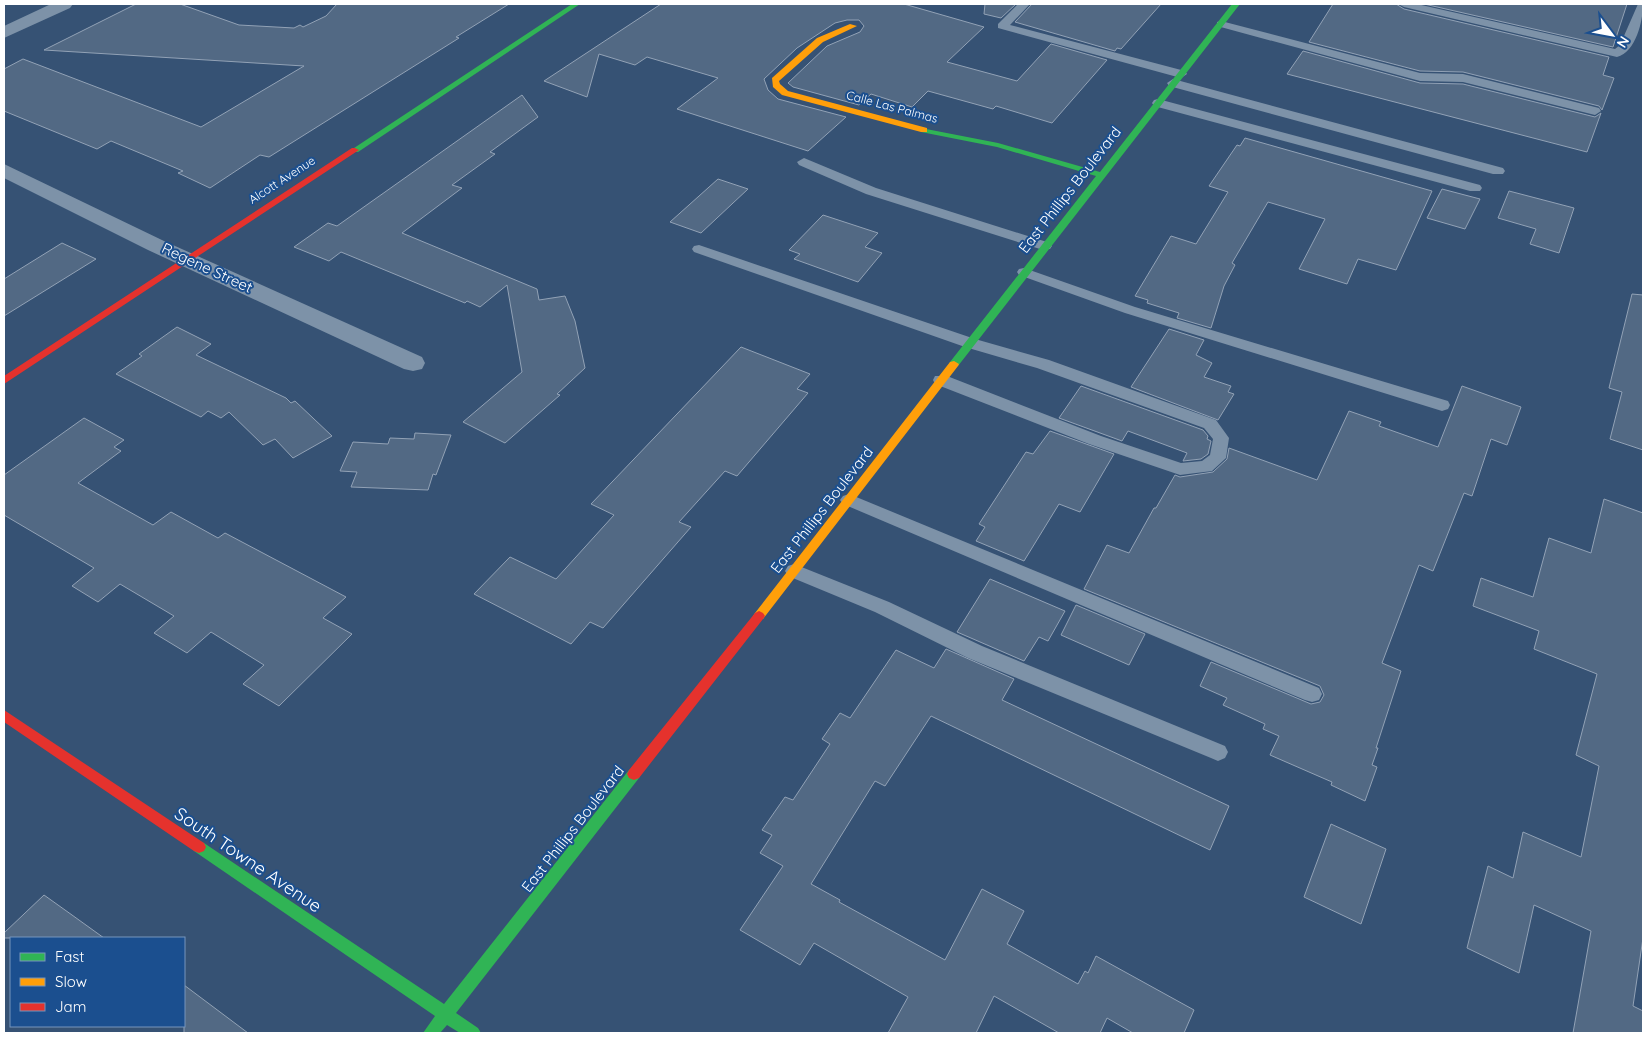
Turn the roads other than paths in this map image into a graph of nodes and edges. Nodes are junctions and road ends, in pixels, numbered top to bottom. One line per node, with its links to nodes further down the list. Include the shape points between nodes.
1 (64, 4): 9 (street)
2 (576, 4): 20 (street, Alcott Avenue)
3 (1024, 4): 10 (lane, via 1002,26)
4 (1236, 4): 7 (street, East Phillips Boulevard)
5 (1404, 4): 6 (lane, via 1617,53 1625,47)
6 (1643, 4)
7 (1221, 24): 10 (street, East Phillips Boulevard); 12 (lane, via 1420,77 1463,78)
8 (853, 26): 16 (street, Calle Las Palmas, via 820,40 775,80 776,85 785,92 938,134 998,145)
9 (4, 33)
10 (1177, 79): 11 (street, East Phillips Boulevard); 15 (lane)
11 (1158, 102): 16 (street, East Phillips Boulevard); 17 (lane)
12 (1596, 111)
13 (804, 162): 18 (lane, via 871,191)
14 (4, 170): 20 (street, Regene Street)
15 (1498, 171)
16 (1101, 175): 18 (street, East Phillips Boulevard)
17 (1475, 188)
18 (1045, 246): 21 (street, East Phillips Boulevard)
19 (700, 249): 22 (lane)
20 (186, 259): 23 (street, Regene Street); 25 (street, Alcott Avenue)
21 (1024, 272): 22 (street, East Phillips Boulevard); 26 (lane, via 1130,310)
22 (970, 343): 24 (street, East Phillips Boulevard); 24 (lane, via 1043,364 1210,424 1221,438 1218,458 1206,467 1180,468 1095,440)
23 (413, 363)
24 (941, 380): 27 (street, East Phillips Boulevard)
25 (4, 381)
26 (1442, 406)
27 (849, 500): 28 (street, East Phillips Boulevard); 29 (lane)
28 (794, 571): 31 (lane, via 882,607 975,652); 32 (street, East Phillips Boulevard)
29 (1312, 694)
30 (4, 715): 32 (street, South Towne Avenue)
31 (1218, 752)
32 (445, 1015): 33 (street, East Phillips Boulevard); 34 (street, South Towne Avenue)
33 (430, 1033)
34 (473, 1033)

